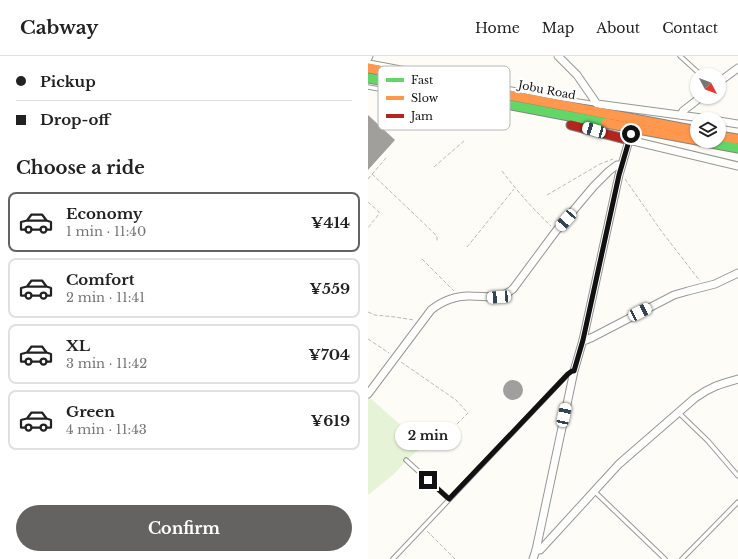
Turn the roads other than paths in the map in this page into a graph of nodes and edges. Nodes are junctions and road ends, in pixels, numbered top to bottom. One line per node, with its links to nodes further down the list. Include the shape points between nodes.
1 (558, 56): 16 (street, via 577,75)
2 (680, 56): 6 (lane)
3 (368, 62): 4 (lane)
4 (389, 66)
5 (368, 68): 8 (highway, Jobu Road)
6 (693, 68)
7 (738, 68): 9 (street)
8 (378, 70)
9 (726, 77)
10 (368, 78): 11 (highway, Jobu Road)
11 (378, 80)
12 (368, 87): 13 (lane)
13 (378, 89)
14 (510, 89): 16 (lane)
15 (510, 95): 24 (highway, Jobu Road)
16 (597, 104): 20 (street, via 636,112)
17 (692, 104): 20 (street)
18 (510, 106): 28 (highway, Jobu Road)
19 (510, 111): 25 (highway)
20 (681, 115): 21 (street)
21 (690, 116)
22 (726, 122): 23 (street)
23 (738, 124)
24 (690, 130)
25 (630, 137): 31 (street); 32 (street)
26 (726, 137): 27 (highway)
27 (738, 139)
28 (690, 140)
29 (726, 146): 30 (highway, Jobu Road)
30 (738, 148)
31 (622, 162): 34 (street); 37 (street, via 604,176 507,293 499,297 458,297 436,305)
32 (738, 166)
33 (738, 273): 34 (street, via 716,284 674,295)
34 (583, 340): 35 (street)
35 (574, 371): 42 (lane, via 568,374); 44 (street)
36 (738, 379): 38 (street, via 704,391)
37 (368, 394)
38 (679, 413): 40 (lane, via 708,441); 41 (street, via 619,464)
39 (406, 460): 42 (lane)
40 (738, 476)
41 (594, 491): 44 (street, via 543,547); 47 (lane)
42 (449, 499): 45 (lane)
43 (738, 502): 48 (lane)
44 (536, 550): 46 (street)
45 (393, 559)
46 (532, 559)
47 (665, 559)
48 (682, 559)

